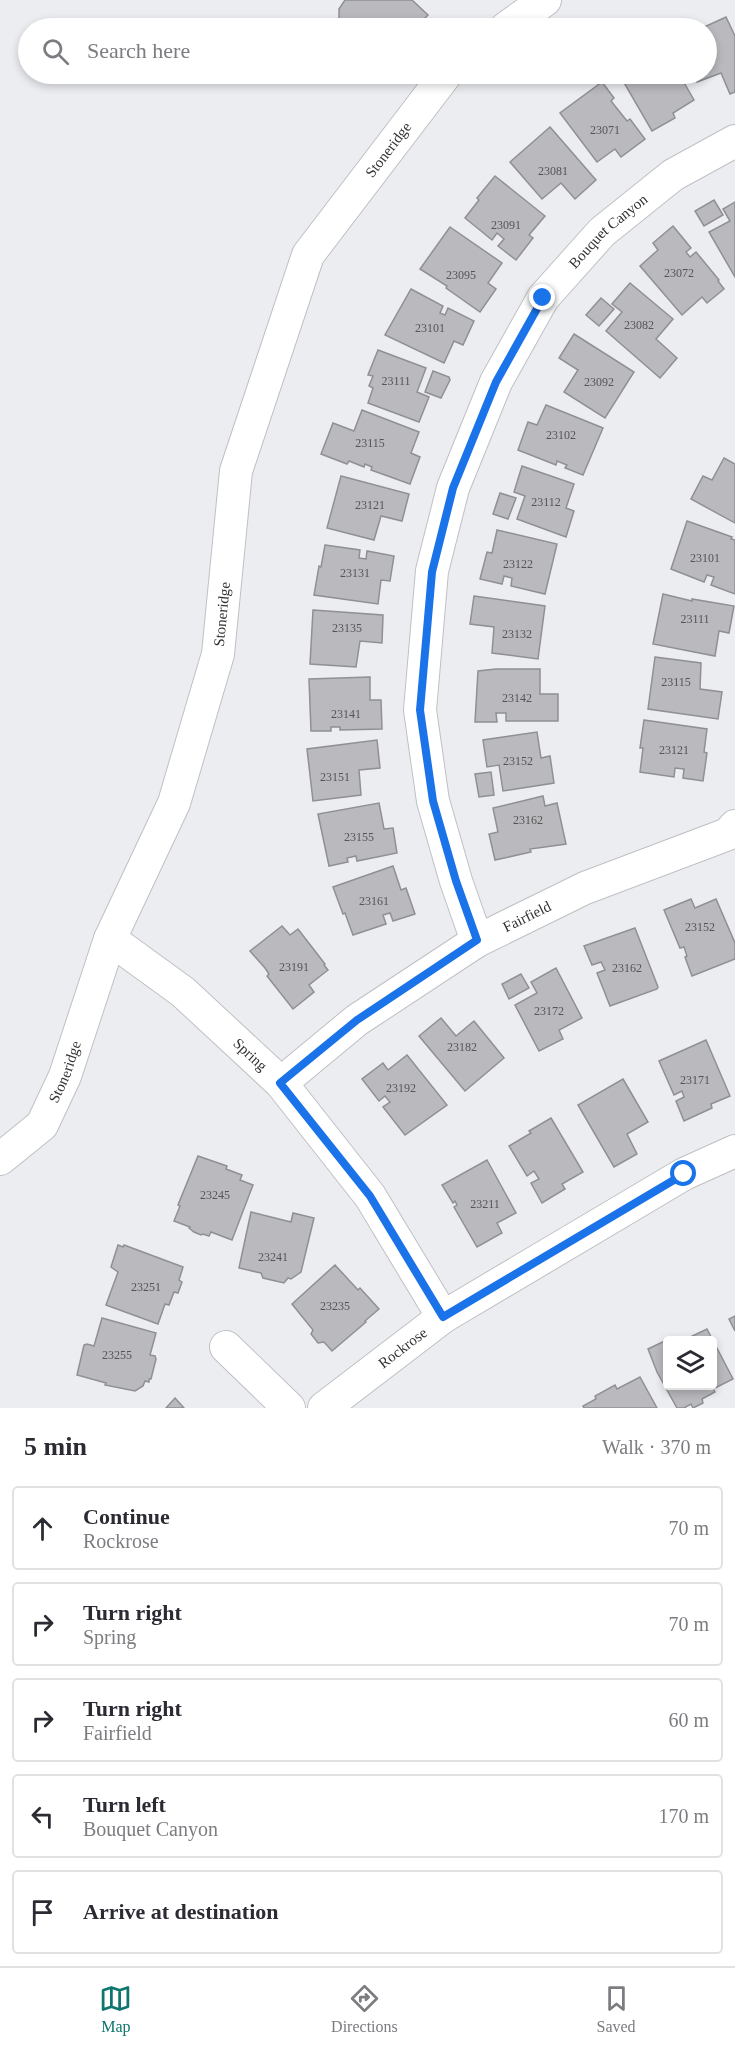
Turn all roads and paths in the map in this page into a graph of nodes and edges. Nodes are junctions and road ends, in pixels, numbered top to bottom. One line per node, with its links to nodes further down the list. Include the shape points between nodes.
1 (545, 0): 2 (street)
2 (520, 18)
3 (438, 84): 6 (street, Stoneridge, via 308,255 236,471 218,654 174,803)
4 (735, 141): 7 (street, Bouquet Canyon, via 673,175 602,232 543,298 496,382 453,488 432,572 420,710 433,801)
5 (735, 826): 7 (street, Fairfield, via 728,834 585,888)
6 (110, 939): 8 (street, Spring, via 183,992); 10 (street, Stoneridge, via 65,1076 42,1125)
7 (477, 940): 8 (street, Fairfield, via 357,1020)
8 (280, 1083): 11 (street, Spring, via 370,1196)
9 (735, 1151): 11 (street, Rockrose, via 684,1174)
10 (0, 1159)
11 (443, 1317): 14 (street, Rockrose)
12 (226, 1347): 13 (street)
13 (289, 1408)
14 (324, 1408)

